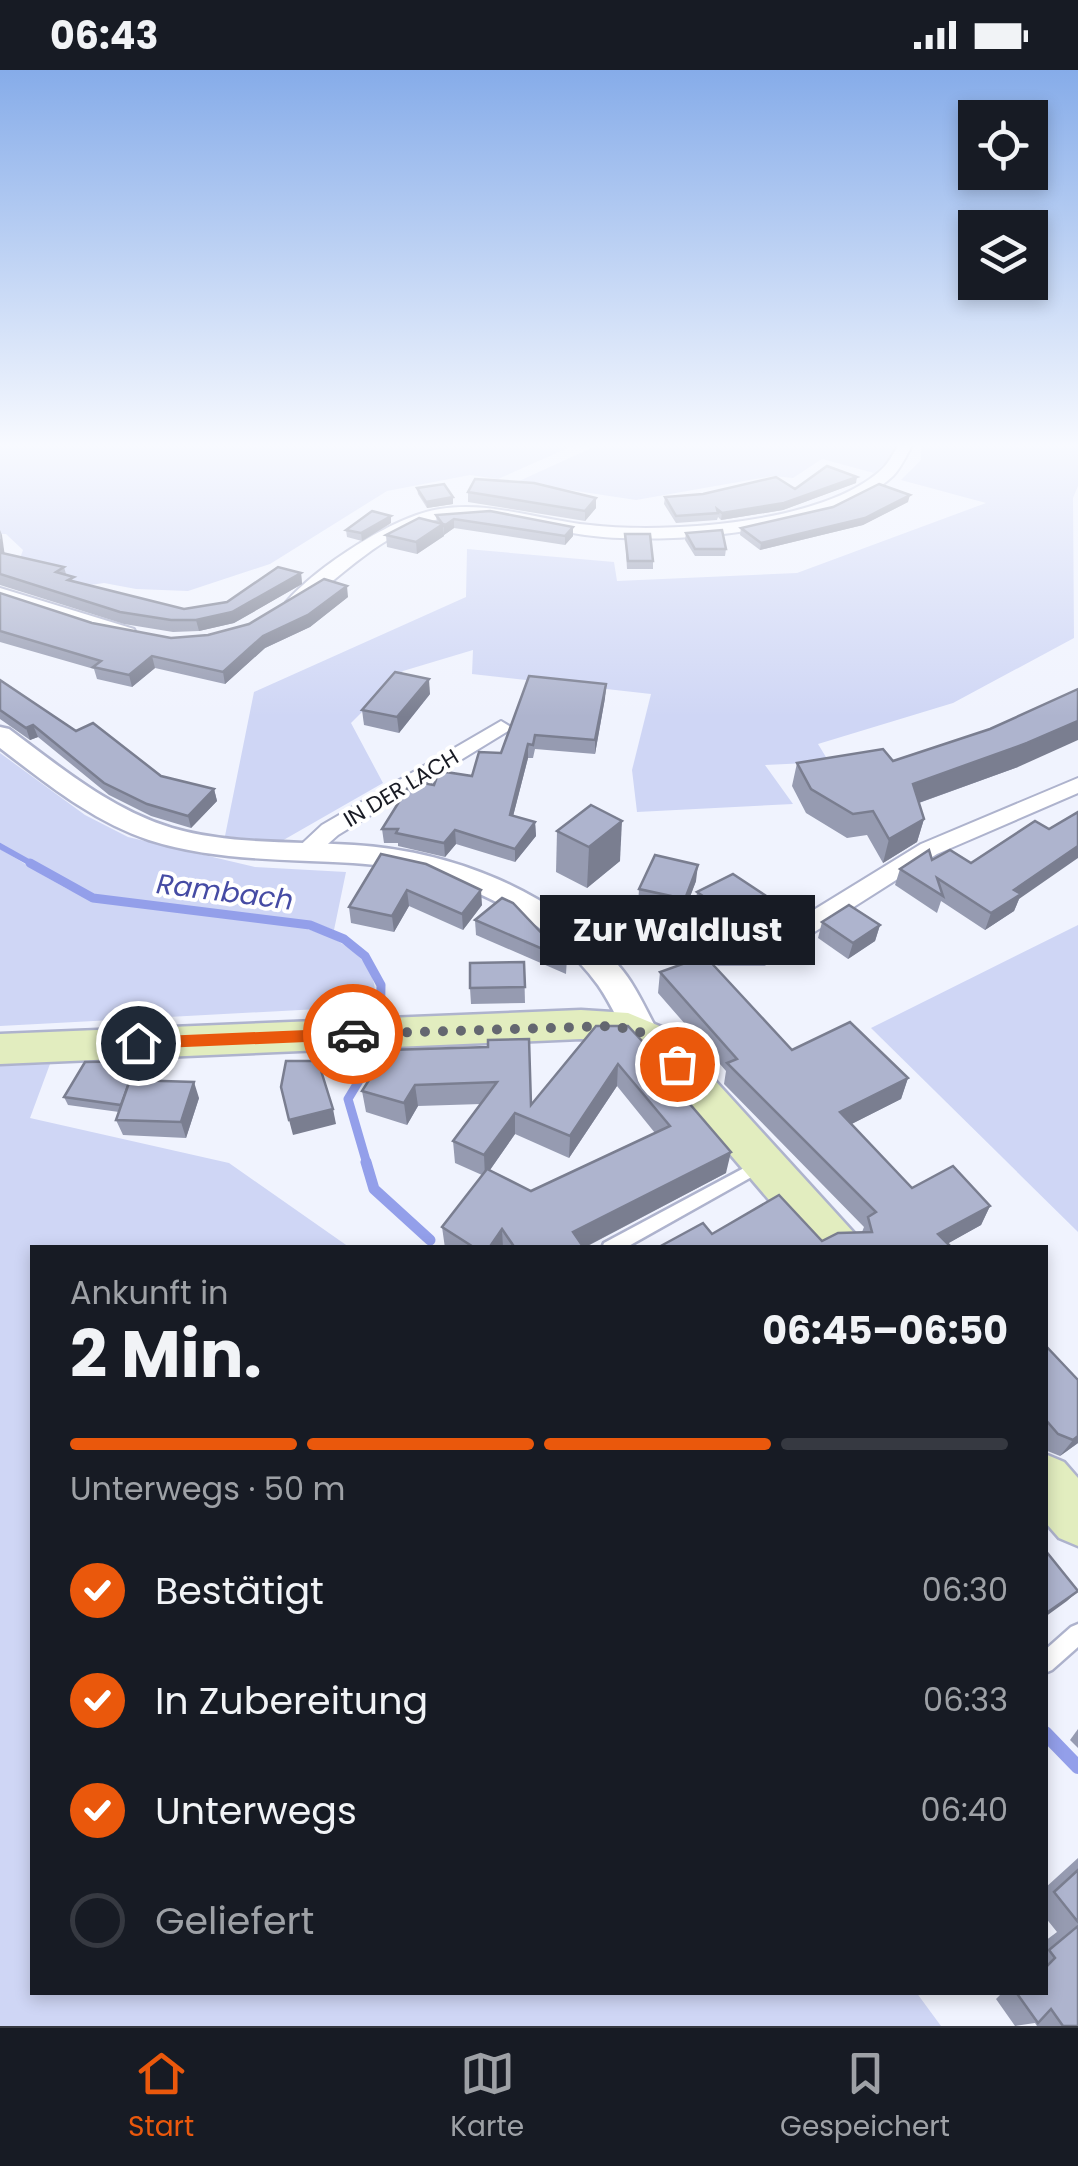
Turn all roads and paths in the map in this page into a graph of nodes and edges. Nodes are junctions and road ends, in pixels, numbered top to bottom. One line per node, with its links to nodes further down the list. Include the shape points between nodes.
1 (388, 535): 3 (street)
2 (0, 594): 4 (street)
3 (281, 612)
4 (141, 636)
5 (500, 727): 8 (street, IN DER LACH, via 330,830)
6 (0, 735): 8 (street, via 92,803 134,825 224,848)
7 (1078, 785): 9 (street, via 929,849 755,958 727,958 632,932)
8 (304, 853): 9 (street, via 379,856 452,872 520,902)
9 (577, 948): 10 (street, via 613,981)
10 (620, 1028): 11 (main road); 12 (main road, via 656,1040)
11 (0, 1049)
12 (764, 1163): 13 (lane); 14 (main road)
13 (615, 1245)
14 (835, 1245)
15 (1048, 1485): 16 (main road)
16 (1078, 1519)
17 (1078, 1634): 18 (lane)
18 (1048, 1661)

